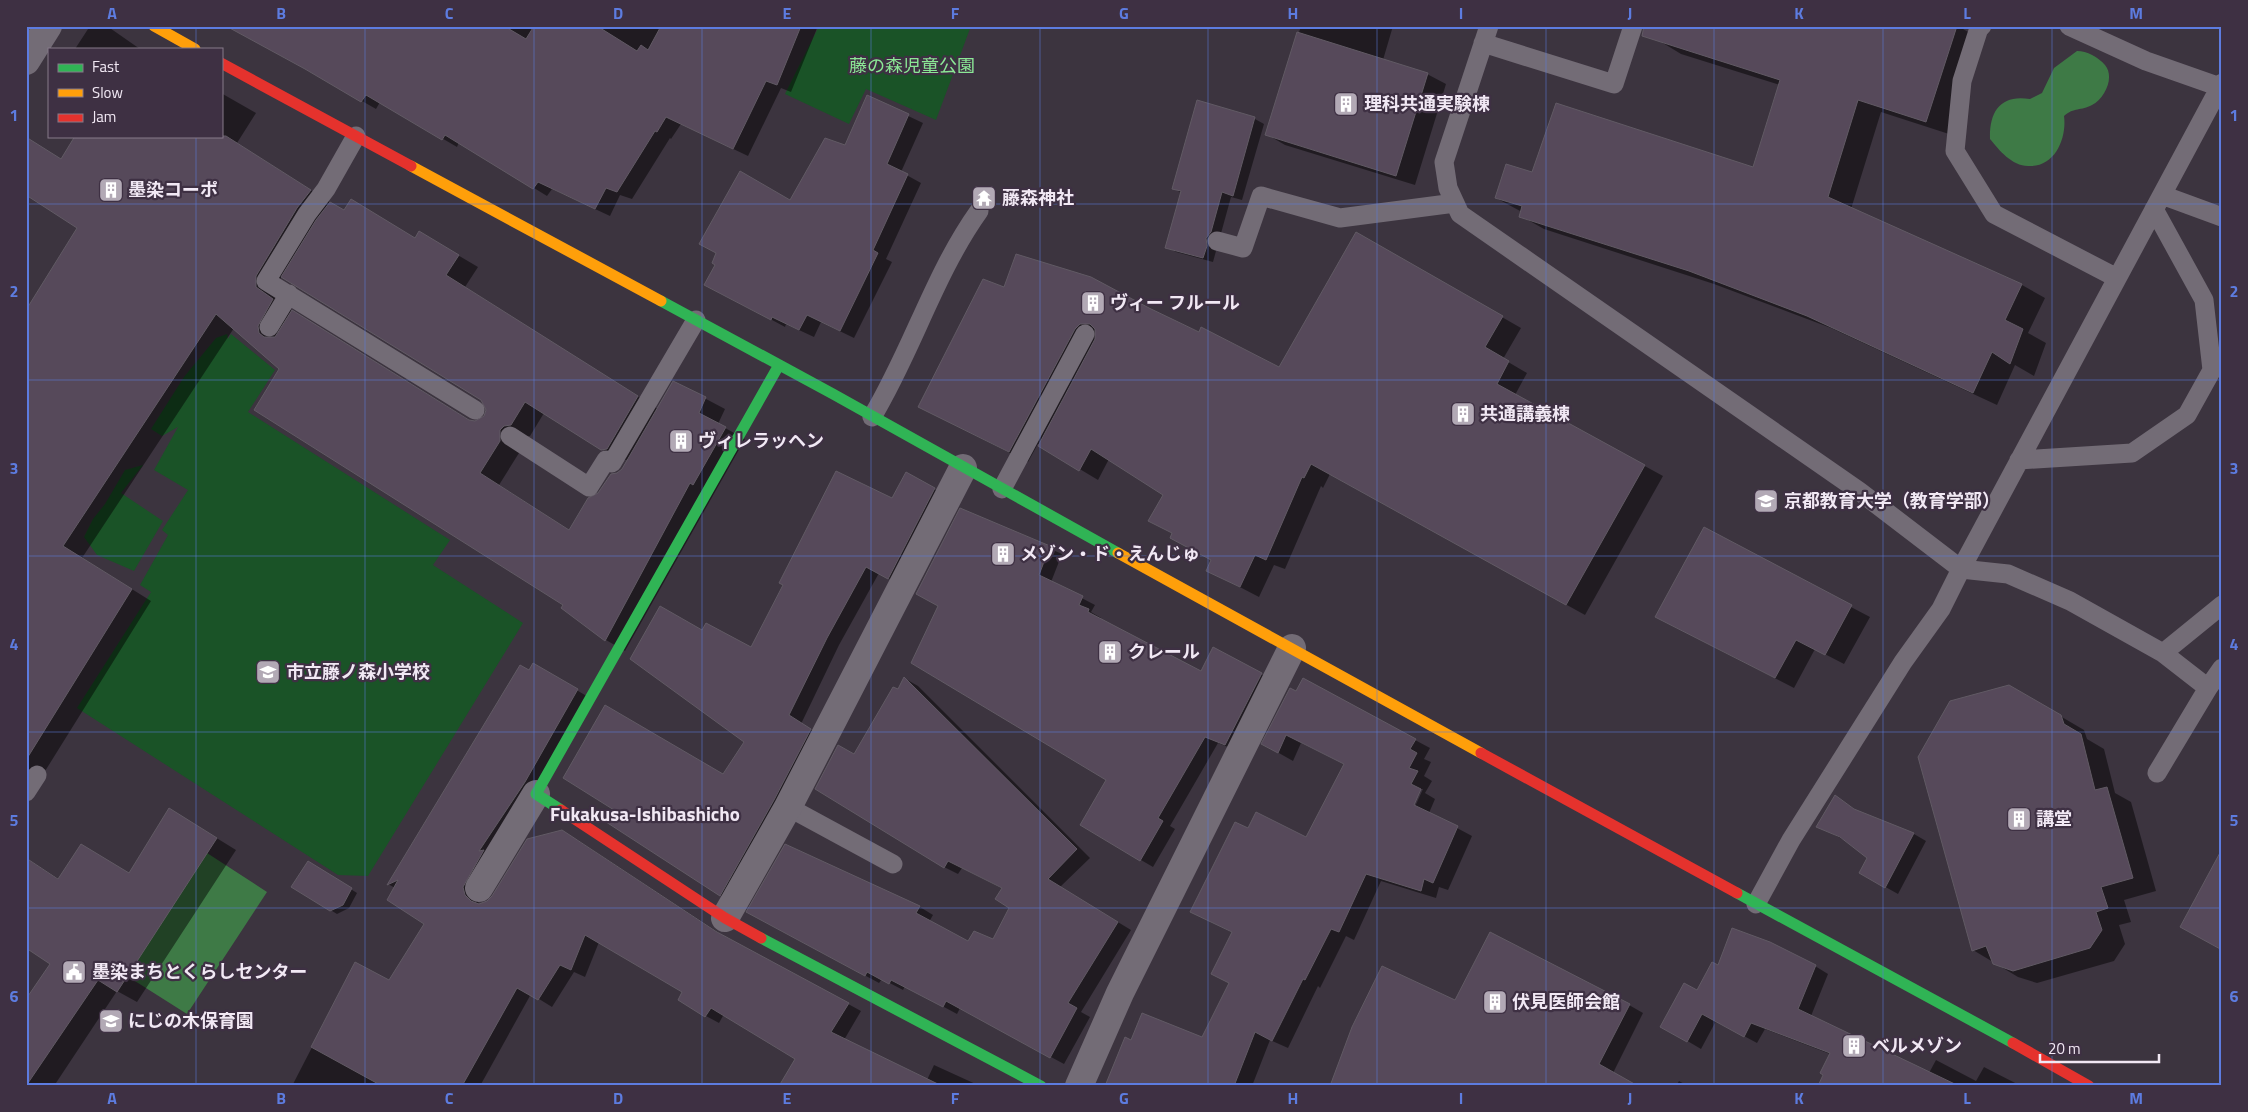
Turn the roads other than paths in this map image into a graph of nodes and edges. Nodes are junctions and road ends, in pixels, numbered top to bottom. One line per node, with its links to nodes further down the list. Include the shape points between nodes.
1 (48, 26): 8 (street)
2 (154, 26): 7 (street)
3 (1633, 26): 6 (lane, via 1614,84)
4 (1982, 26): 17 (lane, via 1978,28 1962,81 1955,151 1994,214)
5 (2069, 26): 10 (lane, via 2146,61)
6 (1486, 35): 13 (lane, via 1444,162 1448,188)
7 (194, 48)
8 (26, 61)
9 (222, 64): 11 (street)
10 (2221, 85): 12 (lane)
11 (356, 136): 18 (lane, via 266,281); 19 (street)
12 (2158, 202): 15 (lane); 17 (lane); 26 (lane, via 2204,300 2212,370 2187,415 2132,453)
13 (1455, 203): 16 (lane, via 1340,218 1262,196 1244,248); 29 (lane, via 1460,214 1858,491)
14 (979, 211): 24 (lane, via 923,313)
15 (2222, 216)
16 (1217, 241)
17 (2117, 278): 26 (lane)
18 (289, 294): 20 (lane); 23 (lane)
19 (696, 320): 22 (street); 25 (lane, via 612,463 606,460 589,487)
20 (269, 327)
21 (1085, 334): 28 (lane)
22 (779, 366): 24 (street); 38 (street)
23 (475, 410)
24 (872, 417): 27 (street)
25 (510, 436)
26 (2020, 460): 29 (lane)
27 (963, 468): 28 (street); 39 (street)
28 (1002, 489): 31 (street)
29 (1961, 569): 32 (lane, via 2008,574 2070,601); 42 (lane, via 1941,609 1903,662 1791,840)
30 (2222, 605): 32 (lane)
31 (1292, 648): 42 (street); 46 (street, via 1120,993)
32 (2163, 653): 34 (lane)
33 (2222, 668): 34 (lane)
34 (2208, 688): 35 (lane)
35 (2157, 773)
36 (37, 775): 37 (lane)
37 (26, 792)
38 (536, 794): 41 (street); 43 (street)
39 (788, 807): 40 (lane); 43 (street)
40 (893, 864)
41 (479, 888)
42 (1756, 904): 44 (street, via 1959,1012)
43 (725, 918): 45 (street)
44 (2070, 1081): 47 (street)
45 (1041, 1086)
46 (1079, 1086)
47 (2089, 1086)

